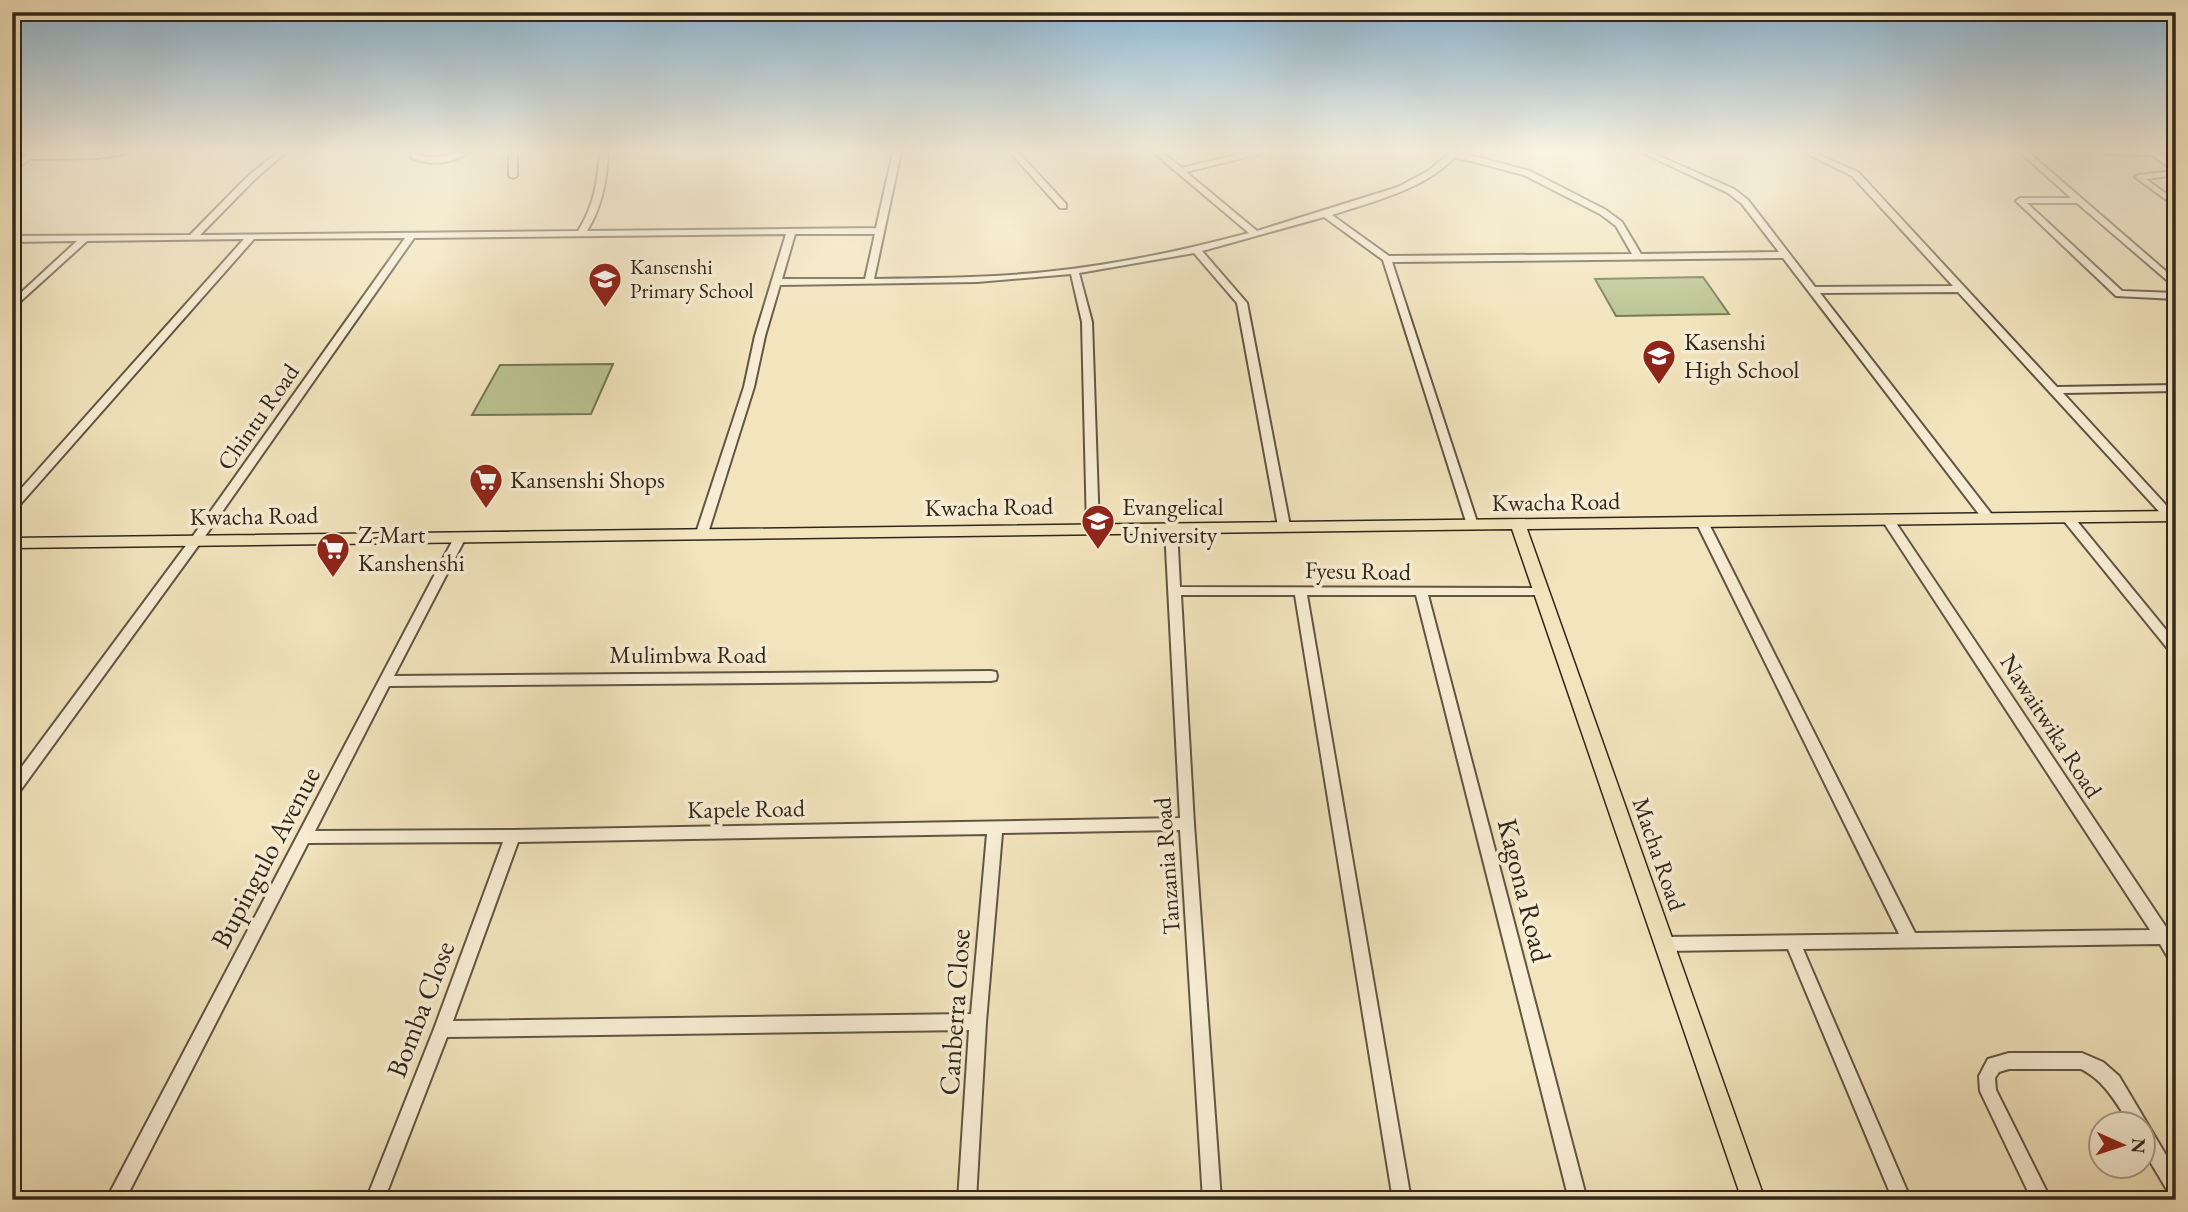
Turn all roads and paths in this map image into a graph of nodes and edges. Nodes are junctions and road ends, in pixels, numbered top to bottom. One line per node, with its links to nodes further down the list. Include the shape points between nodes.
1 (221, 209): 17 (street)
2 (595, 209): 14 (street)
3 (885, 209): 12 (street)
4 (1225, 209): 15 (street)
5 (1340, 209): 11 (street)
6 (1596, 209): 23 (street, via 1619,223)
7 (1748, 209): 22 (street)
8 (1887, 209): 29 (street)
9 (2028, 209): 31 (street, via 2112,290 2130,297)
10 (2087, 209): 28 (street)
11 (1325, 214): 15 (street); 24 (street)
12 (880, 231): 13 (street); 26 (street)
13 (791, 233): 14 (street); 27 (street)
14 (581, 234): 16 (street)
15 (1255, 234): 21 (street)
16 (412, 235): 18 (street); 48 (street, Chintu Road)
17 (193, 237): 18 (street); 20 (street)
18 (251, 237): 35 (street)
19 (12, 239): 20 (street)
20 (84, 239): 32 (street)
21 (1196, 249): 25 (street); 43 (street, via 1242,303)
22 (1784, 255): 23 (street); 30 (street)
23 (1638, 256): 24 (street)
24 (1387, 259): 42 (street)
25 (1073, 271): 26 (street); 45 (street, via 1087,322)
26 (869, 281): 27 (street)
27 (777, 282): 46 (street)
28 (2176, 285)
29 (1962, 289): 30 (street); 34 (street)
30 (1812, 290): 38 (street)
31 (2176, 296)
32 (12, 306)
33 (2176, 388): 34 (street)
34 (2056, 390): 36 (street)
35 (12, 506)
36 (2173, 516): 37 (main road, Kwacha Road)
37 (2068, 518): 38 (main road, Kwacha Road); 54 (street)
38 (1989, 519): 39 (main road, Kwacha Road)
39 (1888, 520): 40 (main road, Kwacha Road); 62 (street, Nawaitwika Road)
40 (1702, 522): 41 (main road, Kwacha Road); 63 (street)
41 (1518, 524): 42 (main road, Kwacha Road); 52 (main road, Macha Road)
42 (1472, 525): 43 (main road, Kwacha Road)
43 (1284, 526): 44 (main road, Kwacha Road)
44 (1171, 528): 45 (main road, Kwacha Road); 50 (street, Tanzania Road)
45 (1093, 529): 46 (main road, Kwacha Road)
46 (702, 533): 47 (main road, Kwacha Road)
47 (460, 537): 48 (main road, Kwacha Road); 56 (street, Bupingulo Avenue)
48 (197, 539): 49 (main road, Kwacha Road); 57 (street, Chintu Road)
49 (12, 543)
50 (1175, 590): 51 (street, Fyesu Road); 58 (street, Tanzania Road)
51 (1300, 591): 53 (street, Fyesu Road); 76 (street)
52 (1541, 591): 53 (street, Fyesu Road); 65 (main road, Macha Road)
53 (1421, 593): 77 (street, Kagona Road)
54 (2173, 644)
55 (991, 676): 56 (street, Mulimbwa Road)
56 (387, 681): 61 (street, Bupingulo Avenue)
57 (12, 791)
58 (1187, 824): 59 (street, Kapele Road); 75 (street, Tanzania Road)
59 (995, 828): 60 (street, Kapele Road); 67 (street, Canberra Close)
60 (513, 836): 61 (street, Kapele Road); 68 (street, Bomba Close)
61 (306, 837): 72 (street, Bupingulo Avenue)
62 (2170, 937): 63 (street); 66 (street, Nawaitwika Road)
63 (1910, 939): 64 (street)
64 (1793, 943): 65 (street); 79 (street)
65 (1665, 944): 78 (main road, Macha Road)
66 (2176, 956)
67 (978, 1023): 68 (street); 74 (street, Canberra Close)
68 (442, 1029): 73 (street, Bomba Close)
69 (2130, 1110): 80 (street, via 2113,1082 2082,1061 1994,1065 1987,1076 1988,1091)
70 (2156, 1154): 71 (street)
71 (2176, 1189)
72 (115, 1200)
73 (374, 1200)
74 (967, 1200)
75 (1212, 1200)
76 (1402, 1200)
77 (1577, 1200)
78 (1754, 1200)
79 (1902, 1200)
80 (2042, 1200)

